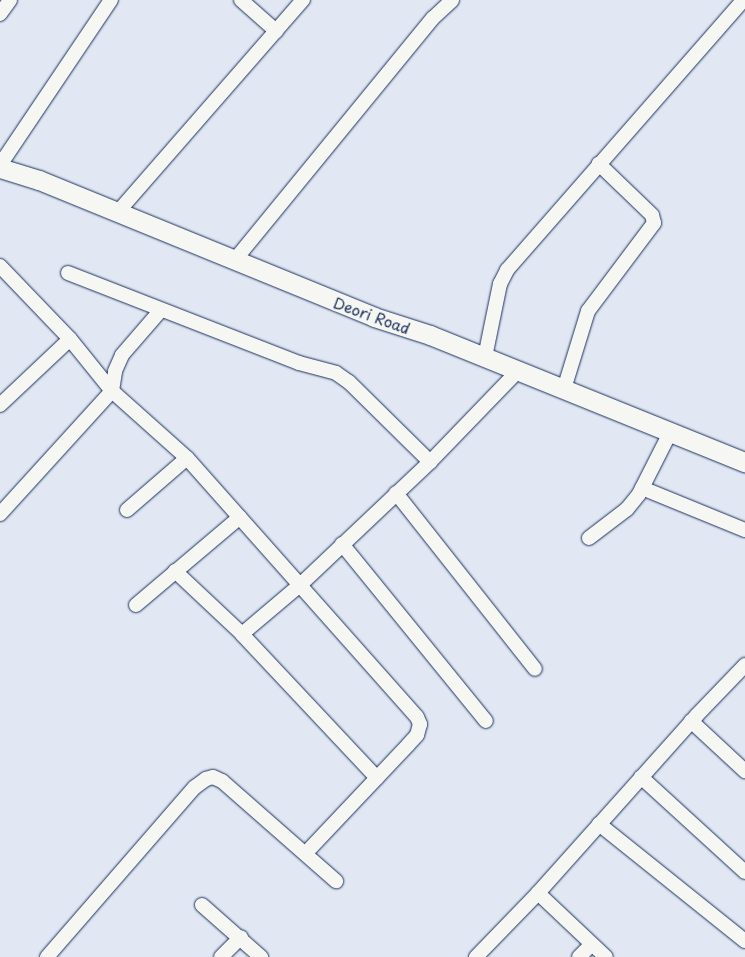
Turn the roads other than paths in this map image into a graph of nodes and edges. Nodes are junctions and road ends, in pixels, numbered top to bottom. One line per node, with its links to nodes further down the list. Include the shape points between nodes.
1 (10, 0): 7 (street)
2 (111, 0): 10 (street)
3 (241, 0): 8 (street)
4 (303, 0): 8 (street)
5 (452, 0): 12 (street, via 433,18)
6 (743, 0): 9 (street)
7 (0, 14)
8 (276, 31): 11 (street)
9 (599, 164): 17 (street, via 507,270 500,284); 19 (street, via 652,215 654,224 588,311)
10 (0, 166): 11 (street, Deori Road)
11 (117, 213): 12 (street, Deori Road)
12 (234, 261): 17 (street, Deori Road, via 374,318)
13 (0, 266): 16 (street)
14 (68, 273): 15 (street)
15 (160, 310): 20 (street, via 122,356 115,371); 24 (street, via 299,363 336,373)
16 (70, 339): 20 (street); 21 (street)
17 (486, 357): 18 (street, Deori Road)
18 (518, 371): 19 (street, Deori Road); 24 (street)
19 (564, 389): 22 (street, Deori Road)
20 (112, 391): 23 (street); 29 (street)
21 (0, 405)
22 (670, 431): 25 (street, Deori Road); 26 (street)
23 (187, 458): 28 (street); 30 (street)
24 (430, 462): 27 (street)
25 (745, 462)
26 (642, 488): 31 (street); 32 (street, via 627,509)
27 (396, 493): 33 (street); 39 (street)
28 (127, 510)
29 (0, 514)
30 (240, 517): 34 (street); 35 (street)
31 (745, 530)
32 (589, 538)
33 (342, 544): 35 (street); 40 (street)
34 (176, 571): 36 (street); 37 (street)
35 (300, 585): 37 (street); 44 (street, via 420,724 417,735)
36 (136, 605)
37 (242, 634): 44 (street)
38 (745, 666): 41 (street)
39 (535, 669)
40 (486, 721)
41 (691, 721): 42 (street); 43 (street)
42 (745, 771)
43 (641, 777): 45 (street); 47 (street)
44 (377, 778): 46 (street)
45 (599, 824): 49 (street); 52 (street)
46 (306, 853): 48 (street); 54 (street, via 222,781 213,777 206,779 195,787)
47 (745, 872)
48 (336, 881)
49 (538, 893): 53 (street); 57 (street)
50 (202, 905): 51 (street)
51 (241, 937): 55 (street); 56 (street)
52 (745, 942)
53 (591, 944): 58 (street); 59 (street)
54 (47, 957)
55 (221, 957)
56 (262, 957)
57 (476, 957)
58 (579, 957)
59 (606, 957)

